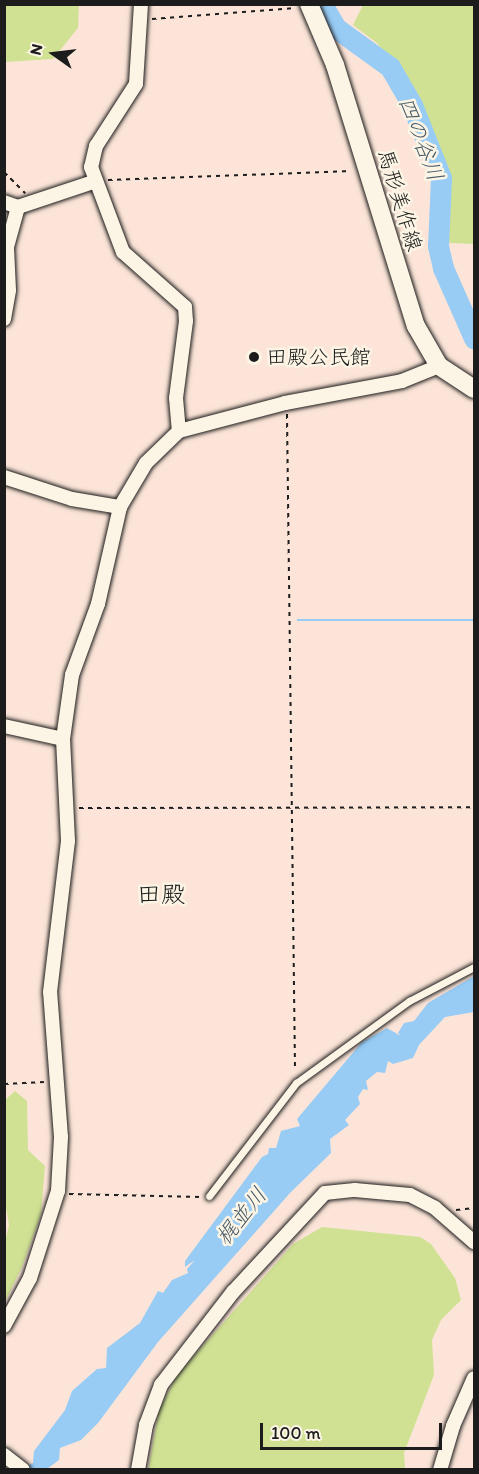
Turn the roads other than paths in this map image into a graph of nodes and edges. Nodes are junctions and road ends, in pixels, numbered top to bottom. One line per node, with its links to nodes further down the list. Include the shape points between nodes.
1 (141, 4): 3 (street, via 136,84 92,154)
2 (306, 5): 6 (main road, 馬形美作線, via 335,65 416,326)
3 (96, 181): 4 (street); 8 (street, via 123,252 185,307 176,398)
4 (17, 203): 5 (street, via 7,247 9,290)
5 (4, 319)
6 (439, 366): 7 (main road, 馬形美作線); 8 (street, via 402,381 285,403)
7 (474, 389)
8 (179, 431): 10 (street, via 146,463)
9 (4, 477): 10 (street, via 72,499)
10 (120, 507): 12 (street, via 101,594 72,675)
11 (4, 726): 12 (street)
12 (63, 739): 16 (street, via 68,841 50,992 61,1137 58,1191 30,1278)
13 (474, 967): 14 (lane, via 409,1001 296,1083)
14 (209, 1196)
15 (474, 1242): 20 (street, via 435,1208 410,1196 355,1190 325,1193 233,1292 161,1385 146,1425)
16 (4, 1326)
17 (474, 1378): 21 (street, via 453,1426)
18 (8, 1458): 19 (street)
19 (23, 1470)
20 (138, 1470)
21 (440, 1470)

